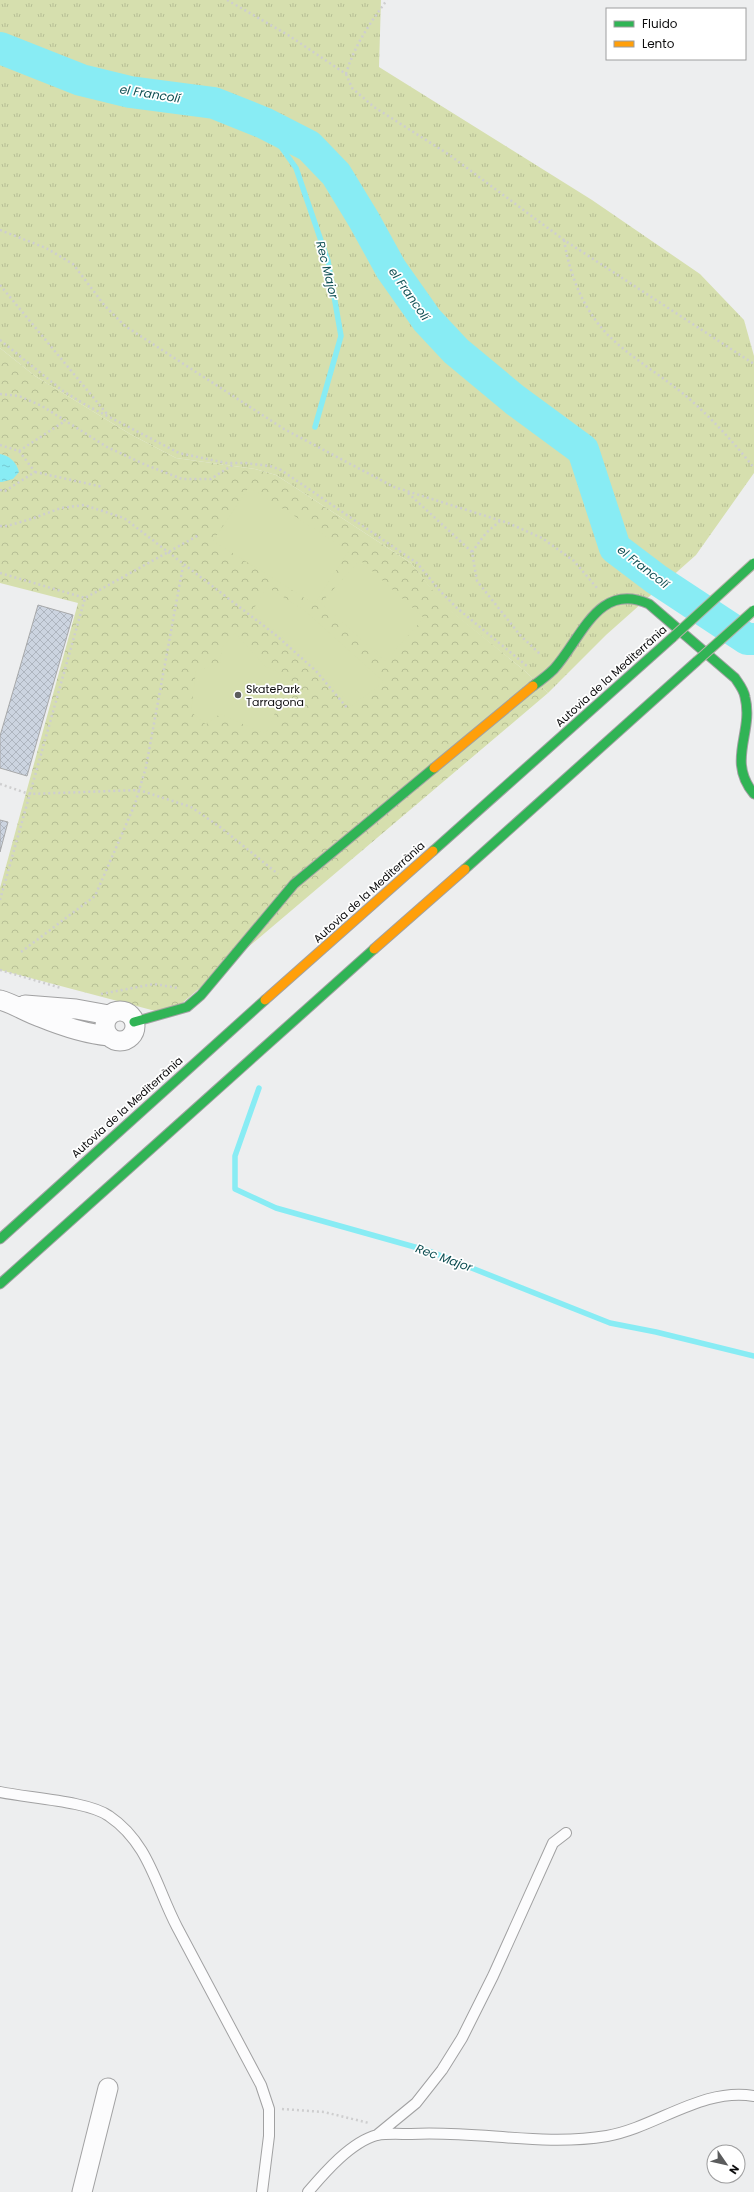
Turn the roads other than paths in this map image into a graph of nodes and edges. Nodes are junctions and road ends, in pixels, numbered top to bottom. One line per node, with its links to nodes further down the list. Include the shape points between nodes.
1 (754, 563): 8 (main road, Autovia de la Mediterrània, bridge)
2 (754, 610): 9 (main road, bridge)
3 (754, 794): 6 (main road, via 742,778 740,764 746,698 735,678 649,604 636,598 624,597 613,600 599,609 554,669 294,884 187,1007)
4 (6, 1002): 5 (street); 7 (street, via 89,1034)
5 (109, 1015): 6 (street, via 116,1011 124,1011); 7 (street, via 105,1022 105,1030)
6 (134, 1022): 7 (street, via 134,1030 123,1040)
7 (109, 1036)
8 (0, 1239)
9 (0, 1284)
10 (0, 1792): 16 (lane, via 91,1807 108,1815 126,1830 143,1850 176,1926 261,2085 269,2108 269,2136)
11 (566, 1833): 14 (lane, via 553,1843 493,1976 462,2038 442,2070 416,2103)
12 (108, 2088): 15 (street)
13 (754, 2096): 14 (lane, via 737,2093 710,2098 637,2128 607,2136 517,2140 435,2132)
14 (377, 2135): 17 (lane, via 352,2148 329,2168)
15 (82, 2192)
16 (262, 2192)
17 (308, 2192)

